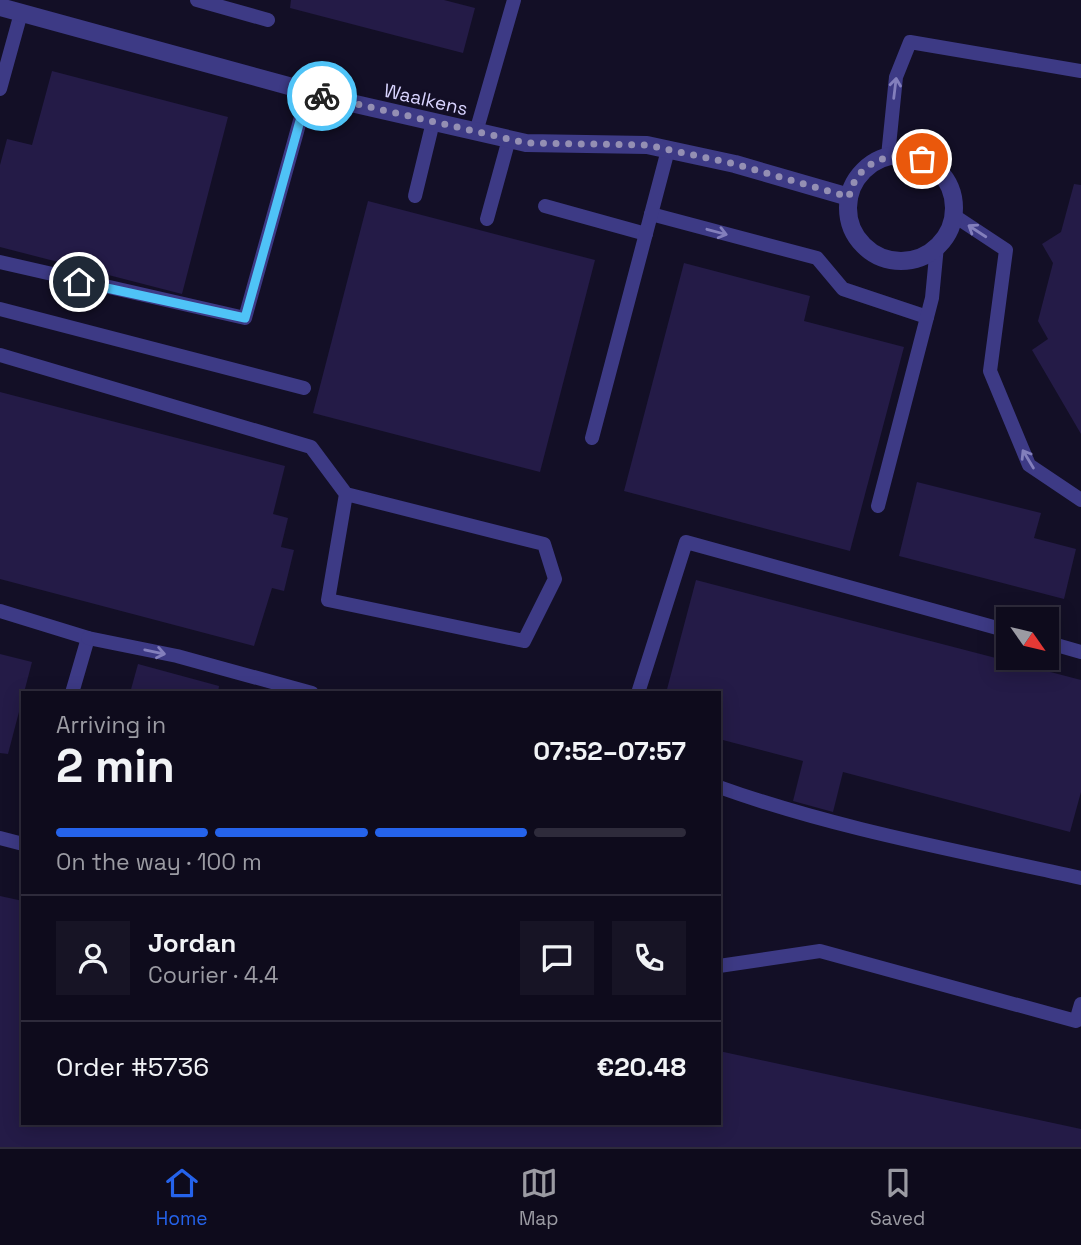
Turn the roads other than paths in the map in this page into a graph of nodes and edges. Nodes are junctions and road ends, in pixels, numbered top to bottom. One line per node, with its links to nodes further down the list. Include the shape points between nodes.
1 (197, 0): 5 (lane)
2 (514, 0): 10 (lane)
3 (0, 7): 4 (street, Waalkens)
4 (21, 13): 7 (lane); 8 (street, Waalkens)
5 (268, 20)
6 (1081, 71): 13 (lane, one-way to 6, via 896,77 910,42)
7 (0, 89)
8 (308, 92): 9 (street, Waalkens); 22 (lane, via 245,318)
9 (433, 122): 10 (street, Waalkens); 14 (lane)
10 (476, 132): 11 (street, Waalkens)
11 (509, 139): 12 (street, Waalkens); 19 (lane)
12 (668, 149): 15 (street, Waalkens); 17 (lane)
13 (888, 156): 15 (street, via 859,175); 18 (street, via 905,154 936,168 953,198)
14 (415, 196)
15 (849, 197): 21 (street, via 850,224 871,252 905,261)
16 (545, 206): 20 (lane)
17 (651, 214): 20 (lane); 24 (lane, one-way to 24, via 817,258 843,289)
18 (953, 215): 21 (street); 29 (lane, one-way to 18, via 1029,465 990,371 1006,250)
19 (487, 219)
20 (646, 234): 27 (lane)
21 (937, 246): 24 (lane)
22 (0, 262)
23 (0, 309): 26 (lane)
24 (927, 317): 30 (lane)
25 (0, 355): 28 (lane, via 311,447)
26 (304, 388)
27 (592, 438)
28 (346, 494): 28 (lane, via 328,600 524,641 555,579 544,544)
29 (1081, 500)
30 (878, 506)
31 (0, 611): 33 (lane)
32 (996, 628): 38 (lane, via 685,542)
33 (88, 638): 36 (lane); 37 (lane, one-way to 37, via 177,656)
34 (1059, 646): 35 (lane)
35 (1081, 652)
36 (73, 691)
37 (305, 691)
38 (640, 691)
39 (721, 788): 42 (lane, via 869,831)
40 (0, 838): 41 (lane)
41 (21, 843)
42 (1081, 878)
43 (721, 966): 44 (lane, via 820,951 1076,1021)
44 (1081, 1004)

